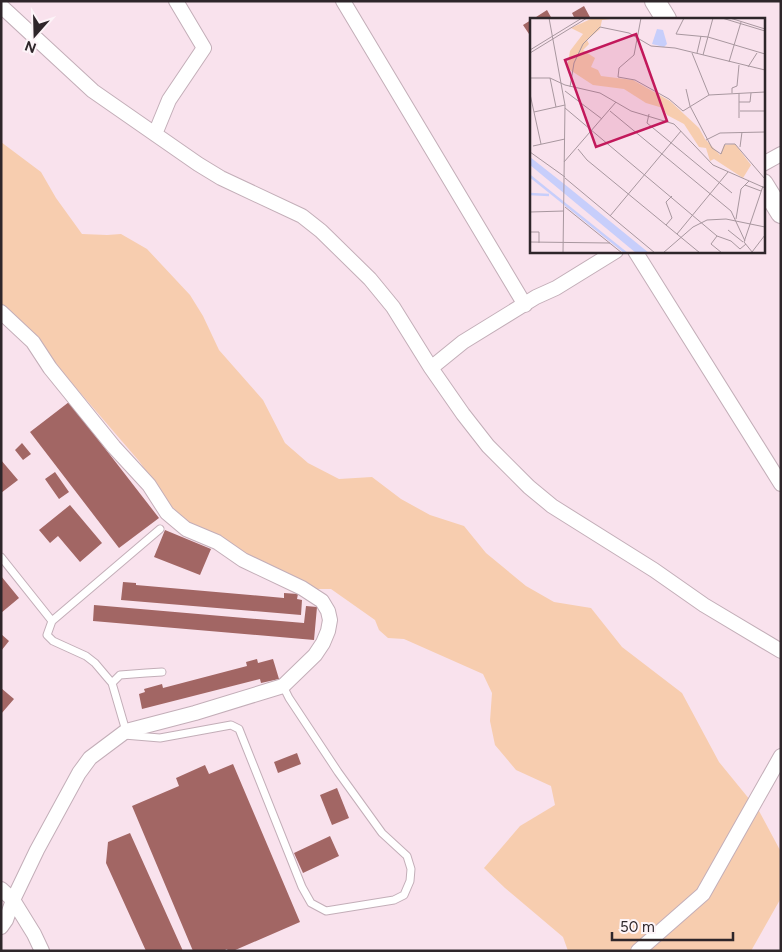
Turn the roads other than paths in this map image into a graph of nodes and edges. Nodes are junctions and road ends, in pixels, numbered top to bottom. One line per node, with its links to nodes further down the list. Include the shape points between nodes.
1 (176, 1): 6 (street, via 204,48 169,100)
2 (343, 1): 13 (street)
3 (655, 1): 5 (street)
4 (1, 6): 6 (street, via 93,91)
5 (665, 18)
6 (155, 134): 15 (street, via 221,178 302,216 321,231 370,279 393,307)
7 (781, 154): 8 (street)
8 (764, 163)
9 (764, 186): 10 (street)
10 (781, 213)
11 (614, 252): 13 (street)
12 (636, 252): 16 (street)
13 (525, 305): 15 (street, via 463,342)
14 (1, 312): 23 (street, via 34,342 50,368 149,485 167,512 186,529 217,542 243,560 322,601 330,620 323,643)
15 (431, 368): 20 (street, via 488,446 552,506 654,570 704,606)
16 (781, 484)
17 (160, 529): 19 (lane)
18 (1, 557): 19 (lane)
19 (52, 620): 22 (lane, via 47,635 86,656)
20 (781, 650)
21 (162, 672): 22 (lane, via 120,675)
22 (112, 683): 24 (lane)
23 (283, 686): 24 (street); 24 (lane, via 382,833 407,856 410,881 404,894 394,900 326,911 310,903 239,728 231,725 160,738)
24 (124, 733): 27 (street, via 90,758 79,774 36,850)
25 (781, 756): 30 (street, via 703,894)
26 (1, 889): 27 (street)
27 (13, 900): 28 (street); 29 (street)
28 (1, 927)
29 (42, 951)
30 (638, 951)

